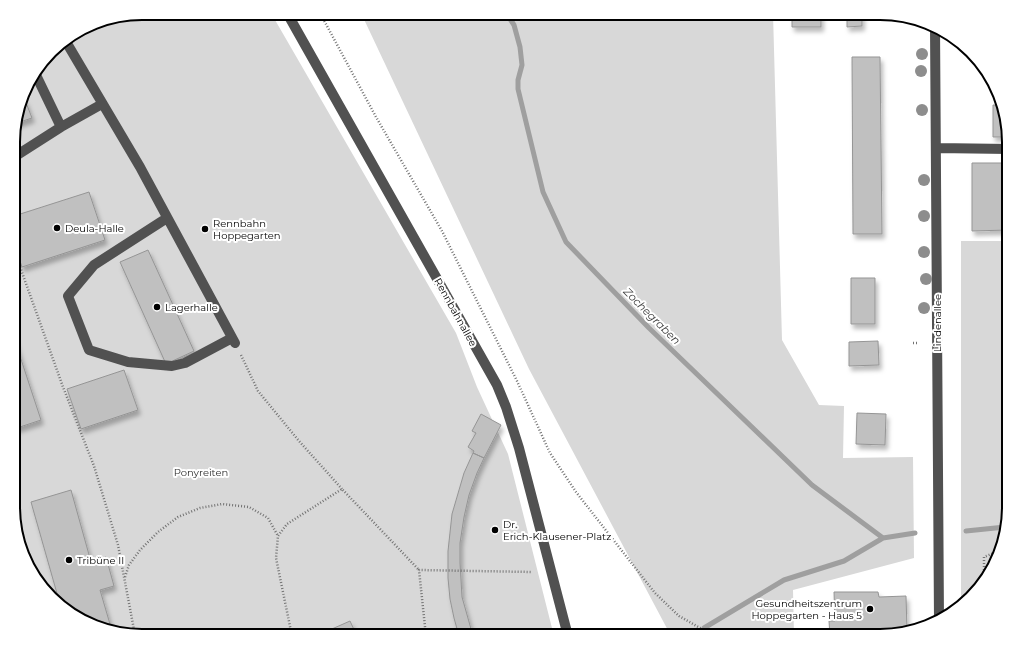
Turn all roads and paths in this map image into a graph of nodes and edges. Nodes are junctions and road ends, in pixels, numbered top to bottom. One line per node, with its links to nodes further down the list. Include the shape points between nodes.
1 (291, 20): 27 (street, Rennbahnallee, via 497,385 519,448)
2 (324, 20): 28 (path, via 442,231 550,454 654,593 679,616)
3 (935, 33): 8 (street, Lindenallee)
4 (68, 45): 6 (street)
5 (38, 79): 7 (street)
6 (102, 104): 7 (street); 11 (street)
7 (61, 127): 10 (street)
8 (936, 148): 9 (street); 23 (street, Lindenallee)
9 (1002, 149)
10 (20, 153)
11 (168, 218): 13 (street); 13 (street, via 94,265 68,296 89,350 128,362 172,366 185,363)
12 (20, 267): 22 (path, via 94,466 118,545)
13 (234, 341): 16 (path, via 258,391)
14 (913, 343): 15 (path)
15 (917, 343)
16 (342, 489): 17 (path, via 287,524); 19 (path)
17 (278, 536): 22 (path, via 268,518 249,507 222,504 200,508 178,517 158,532 140,550 129,566); 25 (path, via 276,558)
18 (993, 553): 20 (path, via 984,557)
19 (419, 570): 21 (path); 26 (path)
20 (984, 570)
21 (532, 572)
22 (125, 578): 24 (path)
23 (939, 614)
24 (134, 628)
25 (291, 629)
26 (425, 629)
27 (566, 629)
28 (702, 629)

